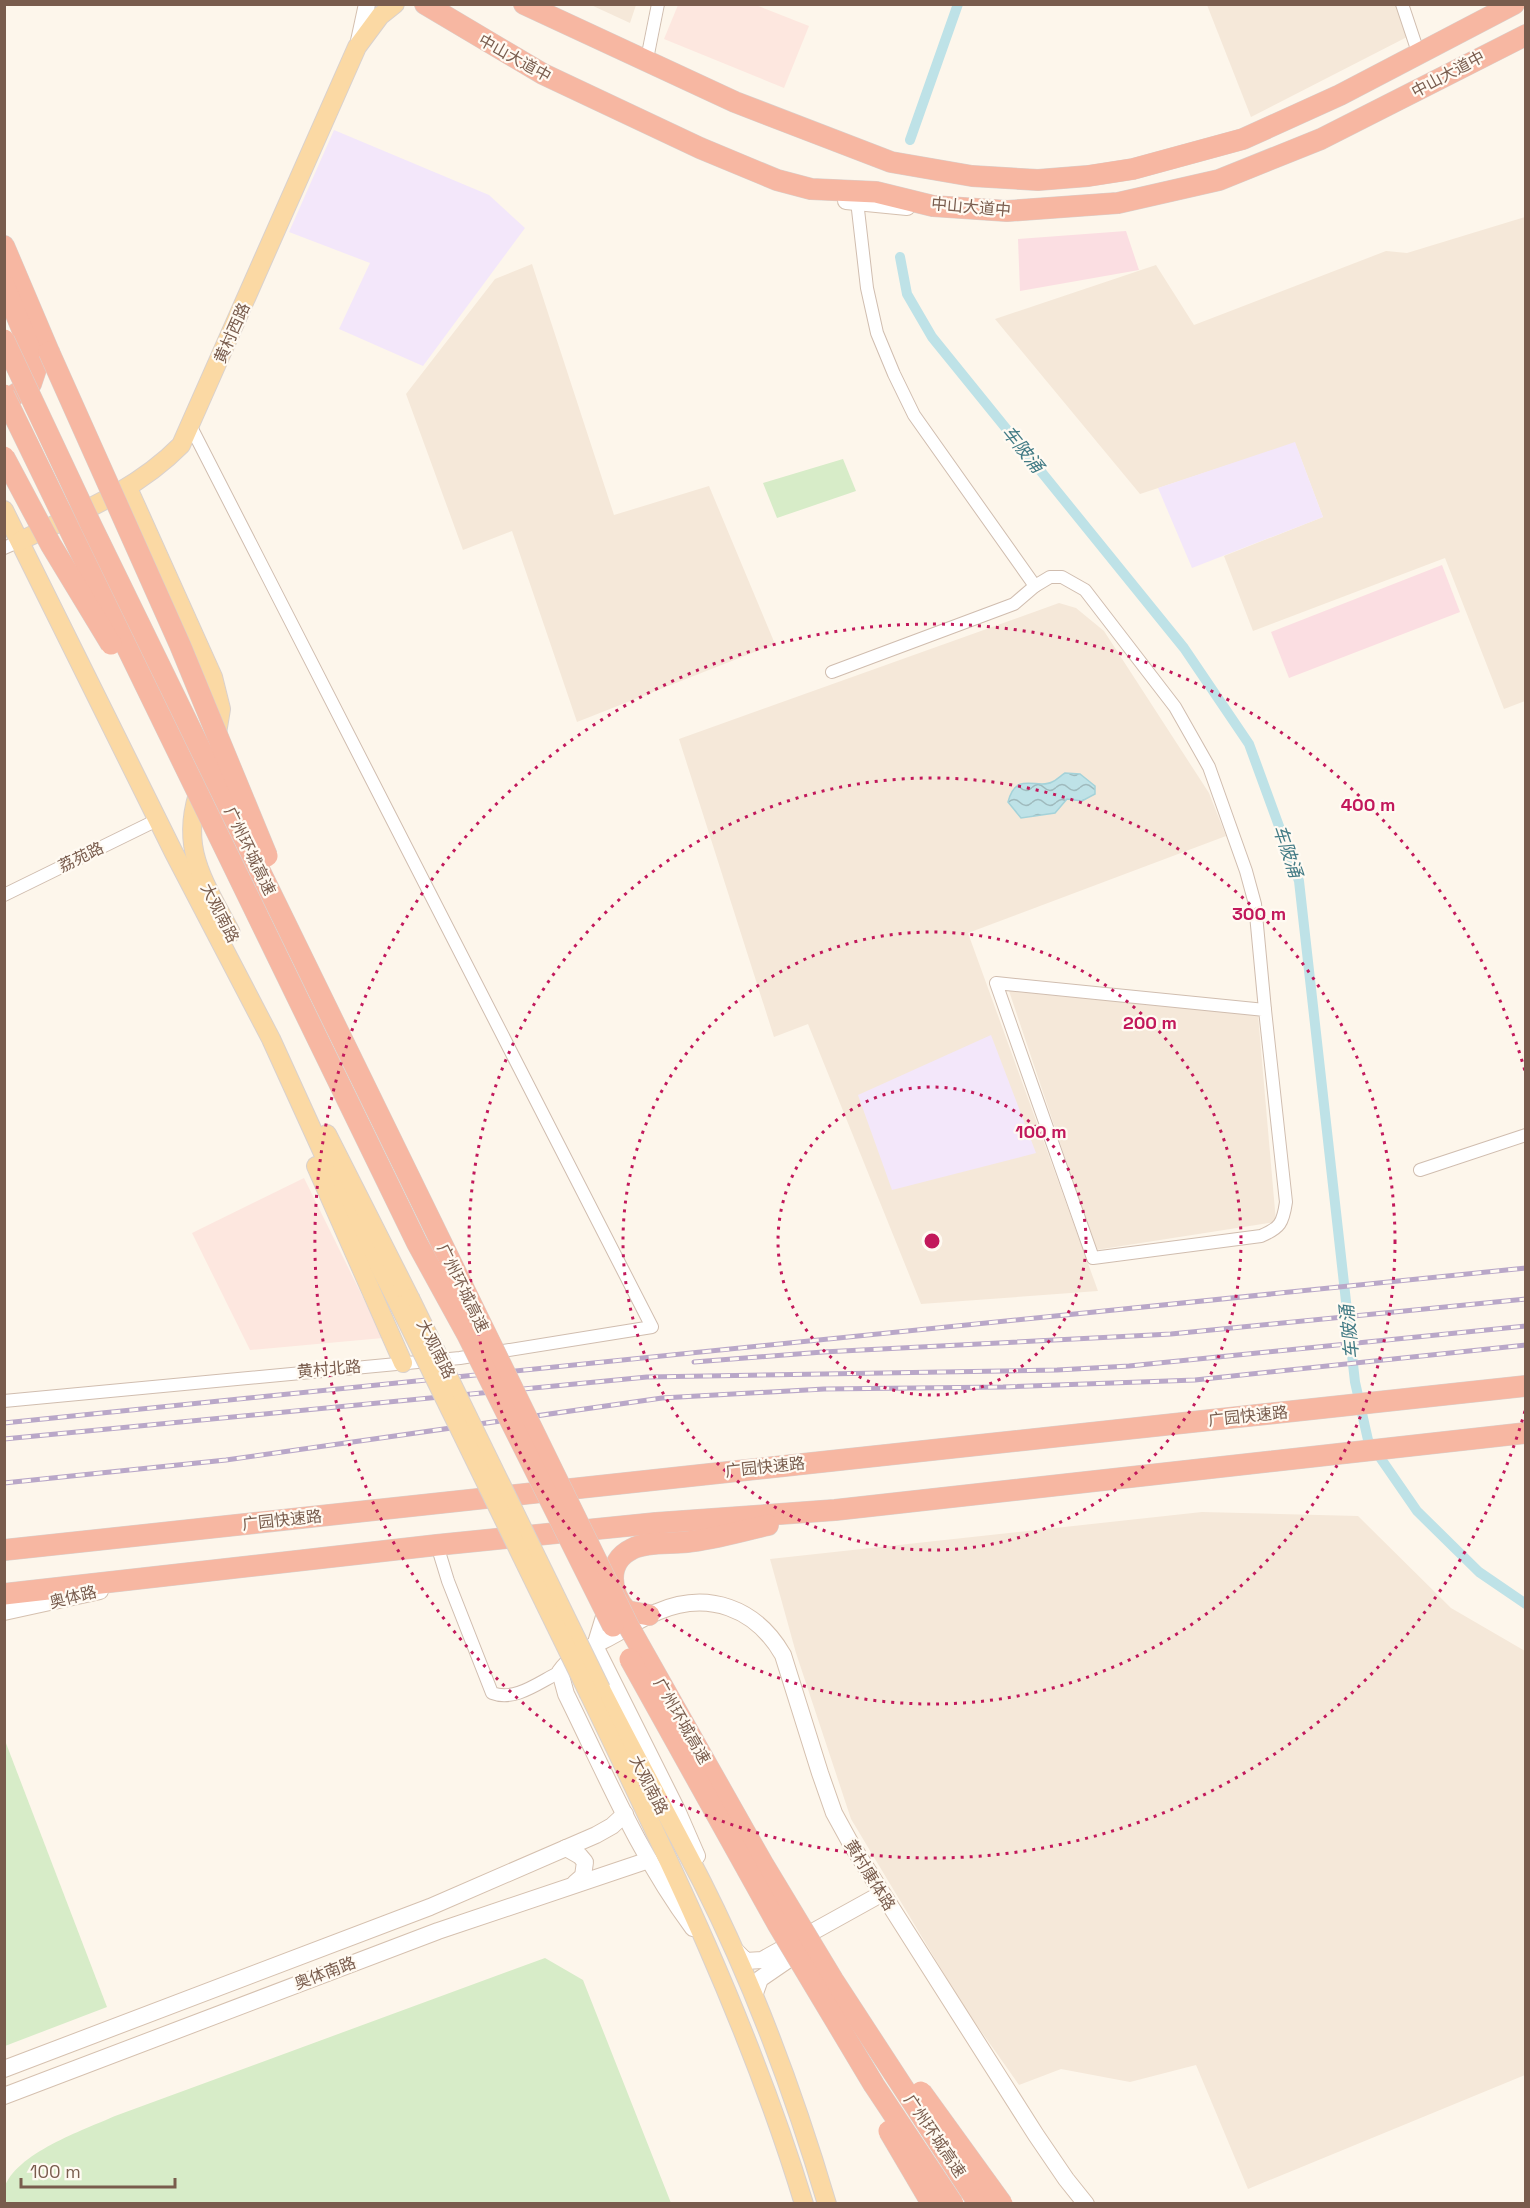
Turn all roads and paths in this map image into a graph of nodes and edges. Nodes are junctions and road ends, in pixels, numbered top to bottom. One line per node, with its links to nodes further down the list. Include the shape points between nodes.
1 (367, 4): 9 (street)
2 (395, 4): 9 (main road, 黄村西路, via 380,16)
3 (425, 4): 12 (highway, 中山大道中, via 543,74 700,148)
4 (524, 4): 11 (highway, 中山大道中)
5 (658, 4): 11 (street)
6 (1402, 4): 10 (street)
7 (1514, 4): 10 (highway, 中山大道中)
8 (1526, 34): 14 (highway, 中山大道中, via 1321,139 1196,187 1118,203 1035,211)
9 (357, 47): 19 (main road, 黄村西路)
10 (1419, 55): 11 (highway, 中山大道中, via 1305,112 1232,142 1133,169 1038,180 972,176 891,162 735,102)
11 (646, 59)
12 (794, 186): 13 (street, via 834,200); 14 (highway, 中山大道中, via 876,192)
13 (857, 201): 14 (street, via 897,207); 24 (street, via 873,315 894,374 914,415)
14 (933, 206)
15 (4, 246): 31 (highway, bridge, via 180,645 249,810)
16 (4, 285): 18 (highway, via 37,366 31,384)
17 (4, 340): 31 (highway, 广州环城高速, bridge)
18 (4, 397): 27 (highway, 广州环城高速, bridge)
19 (191, 427): 21 (main road, 黄村西路, via 166,460); 37 (street, 黄村北路, via 652,1327 460,1359)
20 (4, 457): 27 (highway, bridge, via 51,544)
21 (128, 488): 23 (main road, 黄村西路); 28 (main road, 大观南路, via 206,660 219,700 220,728)
22 (4, 510): 23 (main road, 大观南路)
23 (12, 544): 26 (main road, 大观南路)
24 (1035, 586): 25 (street, via 1014,604); 33 (street, via 1050,577 1062,577 1085,590 1175,707 1209,767 1255,904)
25 (832, 672)
26 (116, 736): 28 (main road, via 132,755 166,818 177,823); 29 (main road, 大观南路)
27 (184, 763): 51 (highway, 广州环城高速, bridge, via 417,1243)
28 (192, 813): 36 (main road, 大观南路, via 193,854 201,876)
29 (158, 820): 30 (street, 荔苑路); 32 (main road, 大观南路)
30 (4, 895)
31 (304, 958): 46 (highway, 广州环城高速, bridge)
32 (236, 969): 36 (main road, 大观南路, via 332,1173); 37 (main road, via 234,984)
33 (1265, 1010): 33 (street, via 1286,1202 1284,1220 1278,1229 1261,1236 1093,1258 996,983)
34 (1526, 1135): 35 (street)
35 (1420, 1170)
36 (405, 1302): 52 (main road, 大观南路, bridge)
37 (403, 1363): 39 (street, 黄村北路)
38 (1526, 1386): 43 (highway, 广园快速路)
39 (4, 1401)
40 (1526, 1433): 41 (highway)
41 (835, 1510): 42 (highway); 46 (highway, via 704,1539 632,1549 617,1564)
42 (437, 1545): 44 (highway); 50 (street, via 492,1693 513,1695)
43 (4, 1550)
44 (140, 1580): 45 (highway); 47 (street, 奥体路)
45 (4, 1594)
46 (614, 1594): 48 (highway, via 627,1611); 49 (street); 67 (highway, 广州环城高速, bridge, via 799,1924); 68 (highway, bridge, via 650,1663 834,1964)
47 (4, 1612)
48 (649, 1615): 49 (street, 黄村康体路); 57 (street, 黄村康体路, via 676,1606 732,1607 749,1615 775,1641 786,1663 834,1813)
49 (595, 1646): 50 (street, 黄村康体路, via 576,1656); 58 (street, via 677,1810)
50 (560, 1672): 53 (street, via 566,1694)
51 (643, 1684): 65 (highway, bridge, via 749,1886); 66 (highway, 广州环城高速, bridge, via 777,1923 874,2085)
52 (595, 1692): 58 (main road, 大观南路, via 702,1882); 59 (main road, 大观南路)
53 (625, 1814): 54 (street, 奥体南路, via 612,1826); 55 (street)
54 (566, 1848): 56 (street, via 585,1862 583,1876); 61 (street, 奥体南路, via 430,1907)
55 (649, 1860): 56 (street, 奥体南路); 59 (street)
56 (575, 1884): 62 (street, 奥体南路, via 438,1931)
57 (884, 1898): 58 (street, via 762,1960 746,1961); 60 (street, via 760,1978); 69 (street, 黄村康体路, via 1036,2135)
58 (728, 1940): 60 (main road, 大观南路)
59 (712, 1952): 63 (main road, 大观南路, via 772,2102)
60 (754, 1996): 64 (main road, 大观南路, via 788,2083)
61 (4, 2069)
62 (4, 2096)
63 (804, 2204)
64 (827, 2204)
65 (932, 2204)
66 (953, 2204)
67 (979, 2204)
68 (1002, 2204)
69 (1086, 2204)

